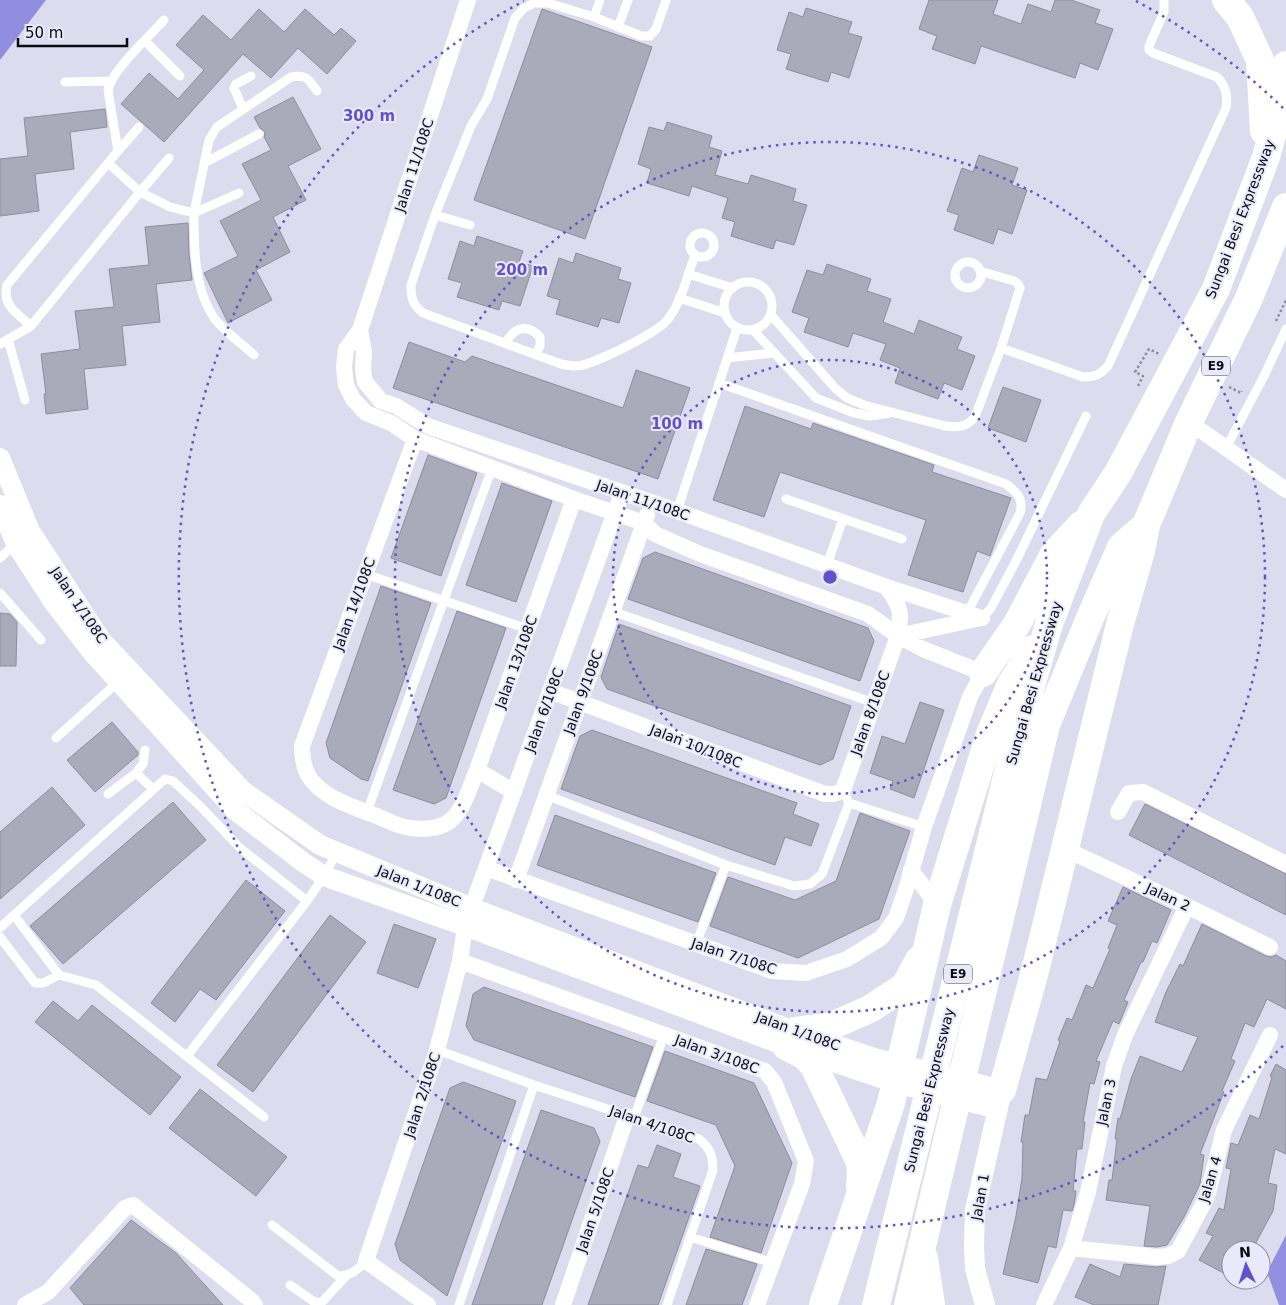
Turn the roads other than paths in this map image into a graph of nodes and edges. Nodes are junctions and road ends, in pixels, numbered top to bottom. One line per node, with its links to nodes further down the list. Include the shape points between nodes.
1 (468, 0): 41 (street, Jalan 11/108C)
2 (600, 0): 7 (lane)
3 (628, 0): 9 (lane)
4 (666, 0): 9 (lane, via 656,29 650,36)
5 (1164, 0): 46 (lane, via 1164,12 1149,50 1217,77 1223,83 1227,99 1222,117 1108,366 1094,377 1083,377)
6 (1226, 0): 22 (highway, via 1240,17 1260,60)
7 (594, 17): 9 (lane); 29 (lane, via 548,4 534,3 524,8 516,18 488,99 471,126)
8 (164, 20): 10 (lane)
9 (618, 27)
10 (145, 41): 12 (lane); 14 (lane)
11 (1286, 65): 22 (highway, Sungai Besi Expressway / E9, via 1280,106)
12 (180, 76)
13 (251, 76): 17 (lane, via 234,88)
14 (110, 81): 15 (lane); 20 (lane, via 108,90)
15 (65, 82)
16 (317, 92): 17 (lane, via 307,78 300,75 291,77)
17 (243, 109): 24 (lane, via 217,127 209,140)
18 (139, 127): 20 (lane)
19 (259, 134): 24 (lane)
20 (118, 151): 23 (lane)
21 (169, 158): 25 (lane)
22 (1266, 158): 68 (highway, Sungai Besi Expressway / E9, via 1216,289 1118,473)
23 (108, 163): 25 (lane); 38 (lane, via 7,285 6,301)
24 (204, 163): 28 (lane)
25 (140, 192): 28 (lane, via 170,207); 38 (lane)
26 (239, 193): 28 (lane)
27 (1286, 207): 55 (highway, Sungai Besi Expressway / E9, via 1249,298)
28 (194, 213): 48 (lane, via 194,245 201,291 214,319)
29 (435, 215): 30 (lane); 45 (lane, via 411,286 414,306 423,313)
30 (470, 225)
31 (695, 255): 33 (lane)
32 (980, 271): 46 (lane, via 1014,281 1020,288)
33 (688, 274): 34 (lane); 35 (lane)
34 (733, 288): 36 (lane, via 724,304); 37 (lane, via 748,282 763,287 772,300)
35 (680, 298): 36 (lane); 49 (lane, via 659,329 593,362 577,366)
36 (725, 313): 39 (lane)
37 (771, 316): 42 (lane, via 760,328); 53 (lane, via 834,388 864,405)
38 (31, 326): 43 (lane)
39 (737, 328): 42 (lane); 50 (lane)
40 (1286, 329): 57 (lane)
41 (360, 330): 56 (street, Jalan 11/108C, via 346,349 344,367 346,385 353,399 366,413 391,423); 61 (street, Jalan 11/108C, via 365,382 381,401 396,406 428,426)
42 (753, 330): 47 (lane)
43 (8, 339): 44 (lane); 52 (lane)
44 (0, 344)
45 (506, 344): 49 (lane); 49 (lane, via 511,333 529,330 540,337)
46 (1001, 348): 53 (lane, via 975,417 968,425 957,428)
47 (774, 353): 50 (lane); 53 (lane, via 816,398 870,416)
48 (254, 355)
49 (536, 355)
50 (727, 358): 51 (lane)
51 (719, 384): 66 (lane); 81 (lane, via 1006,484 1016,491 1022,507 1020,513)
52 (25, 400)
53 (895, 412)
54 (1086, 416): 81 (lane, via 991,608)
55 (1189, 422): 57 (street); 71 (highway, Sungai Besi Expressway / E9)
56 (415, 439): 59 (street, Jalan 11/108C); 76 (street, Jalan 14/108C)
57 (1226, 448): 60 (street)
58 (0, 458): 72 (street, Jalan 1/108C)
59 (492, 468): 62 (street, Jalan 11/108C); 79 (lane)
60 (1286, 490)
61 (622, 493): 64 (street, Jalan 11/108C); 67 (street, Jalan 6/108C)
62 (574, 499): 67 (street, Jalan 11/108C); 83 (street, Jalan 13/108C)
63 (786, 500): 69 (lane)
64 (651, 503): 66 (street, Jalan 11/108C); 70 (street, Jalan 9/108C)
65 (0, 505): 72 (street, Jalan 1/108C)
66 (677, 512): 75 (street, Jalan 11/108C)
67 (615, 513): 70 (street, Jalan 11/108C); 88 (street, Jalan 6/108C)
68 (1091, 514): 82 (highway, Sungai Besi Expressway / E9); 86 (highway, via 1054,554 1017,624)
69 (843, 519): 73 (lane); 75 (lane)
70 (644, 524): 80 (street, Jalan 9/108C); 84 (street, Jalan 11/108C, via 655,534 700,554 868,614)
71 (1146, 525): 91 (highway, Sungai Besi Expressway / E9, via 1121,547 1090,618); 104 (highway)
72 (23, 538): 74 (lane); 87 (street, Jalan 1/108C, via 54,604); 105 (street, Jalan 1/108C, via 102,640 243,791 320,845)
73 (902, 539)
74 (0, 558)
75 (827, 565): 77 (street, Jalan 11/108C)
76 (365, 574): 79 (lane); 101 (street, Jalan 14/108C, via 302,746 302,759 312,781 324,792 339,802)
77 (887, 588): 81 (street, Jalan 11/108C); 84 (street, Jalan 8/108C, via 899,604)
78 (0, 593): 85 (lane)
79 (444, 600): 83 (lane); 101 (lane)
80 (612, 611): 89 (street, Jalan 9/108C); 90 (lane)
81 (974, 615): 84 (street)
82 (1049, 624): 91 (highway, Sungai Besi Expressway / E9); 113 (highway, via 1011,684 990,734)
83 (528, 629): 94 (street, Jalan 13/108C)
84 (898, 636): 86 (street, Jalan 11/108C); 90 (street, Jalan 8/108C)
85 (41, 640)
86 (983, 673): 103 (street, Jalan 7/108C, via 970,697)
87 (120, 681): 92 (lane); 110 (street, Jalan 1/108C, via 235,810)
88 (550, 692): 89 (street, Jalan 10/108C); 97 (street, Jalan 6/108C)
89 (580, 702): 99 (street, Jalan 9/108C); 100 (street, Jalan 10/108C, via 825,794)
90 (874, 703): 100 (street, Jalan 8/108C)
91 (1033, 724): 137 (highway, Sungai Besi Expressway / E9); 141 (highway, Sungai Besi Expressway / E9)
92 (56, 738)
93 (144, 750): 95 (lane, via 143,764)
94 (477, 770): 97 (street); 101 (street, Jalan 13/108C, via 459,811 450,822 437,827 404,827)
95 (136, 773): 96 (lane); 98 (lane)
96 (153, 789): 112 (lane, via 165,779 173,781 240,848); 115 (lane)
97 (514, 792): 108 (street, Jalan 6/108C)
98 (108, 794)
99 (546, 795): 107 (lane); 111 (street, Jalan 9/108C)
100 (846, 796): 103 (lane); 107 (lane, via 822,874 810,884 794,886)
101 (367, 812)
102 (1118, 812): 106 (street, via 1129,794 1143,792)
103 (924, 827): 109 (street, Jalan 7/108C)
104 (1065, 849): 114 (street, Jalan 2); 131 (highway)
105 (337, 852): 110 (lane); 116 (street, Jalan 1/108C)
106 (1286, 864)
107 (726, 865): 119 (lane)
108 (486, 868): 111 (street, Jalan 7/108C); 116 (street, Jalan 6/108C)
109 (911, 870): 113 (street); 119 (street, Jalan 7/108C, via 896,918 881,938 847,959 806,973 772,971)
110 (324, 876): 112 (lane); 116 (street, Jalan 1/108C)
111 (516, 880): 119 (street, Jalan 7/108C)
112 (307, 901): 128 (lane)
113 (937, 906): 120 (highway)
114 (1187, 906): 121 (street, Jalan 2); 138 (street, Jalan 3, via 1114,1066 1088,1192)
115 (14, 915): 117 (lane); 123 (lane)
116 (468, 917): 122 (street, Jalan 2/108C); 126 (street, Jalan 1/108C)
117 (0, 928)
118 (0, 937): 123 (lane, via 35,984)
119 (696, 944)
120 (928, 944): 126 (highway, via 905,986 870,1010); 129 (highway)
121 (1270, 946)
122 (460, 961): 124 (street, Jalan 3/108C); 127 (street, Jalan 2/108C)
123 (60, 974): 128 (lane, via 96,985)
124 (664, 1035): 133 (lane); 140 (street, Jalan 3/108C, via 752,1065 765,1071 774,1082 806,1161 802,1184)
125 (1270, 1035): 138 (street, Jalan 4, via 1224,1130 1207,1196 1178,1251 1157,1257)
126 (790, 1038): 129 (street, Jalan 1/108C); 134 (highway, via 814,1066 860,1162)
127 (437, 1050): 130 (lane, Jalan 4/108C); 139 (street, Jalan 2/108C)
128 (187, 1056): 132 (lane)
129 (899, 1074): 131 (street, Jalan 1/108C); 134 (highway)
130 (534, 1085): 133 (lane, Jalan 4/108C); 147 (lane)
131 (1000, 1100): 156 (street, Jalan 1, via 975,1210 975,1269)
132 (264, 1117)
133 (631, 1117): 136 (lane, Jalan 4/108C, via 698,1139 713,1157 713,1170); 148 (street, Jalan 5/108C)
134 (858, 1202): 151 (highway)
135 (272, 1225): 142 (lane, via 338,1276)
136 (690, 1237): 140 (lane); 149 (lane, Jalan 4/108C)
137 (922, 1247): 154 (highway, Sungai Besi Expressway / E9); 155 (highway)
138 (1071, 1248): 157 (street, Jalan 3)
139 (366, 1261): 142 (lane); 146 (street)
140 (773, 1263): 150 (street, Jalan 3/108C)
141 (884, 1268): 152 (highway); 153 (highway, Sungai Besi Expressway / E9)
142 (346, 1276): 143 (lane, via 321,1303 313,1302)
143 (290, 1285)
144 (25, 1305): 145 (street, via 48,1292 125,1208 134,1205)
145 (255, 1305)
146 (428, 1305)
147 (459, 1305)
148 (563, 1305)
149 (667, 1305)
150 (757, 1305)
151 (822, 1305)
152 (867, 1305)
153 (876, 1305)
154 (908, 1305)
155 (931, 1305)
156 (985, 1305)
157 (1044, 1305)

